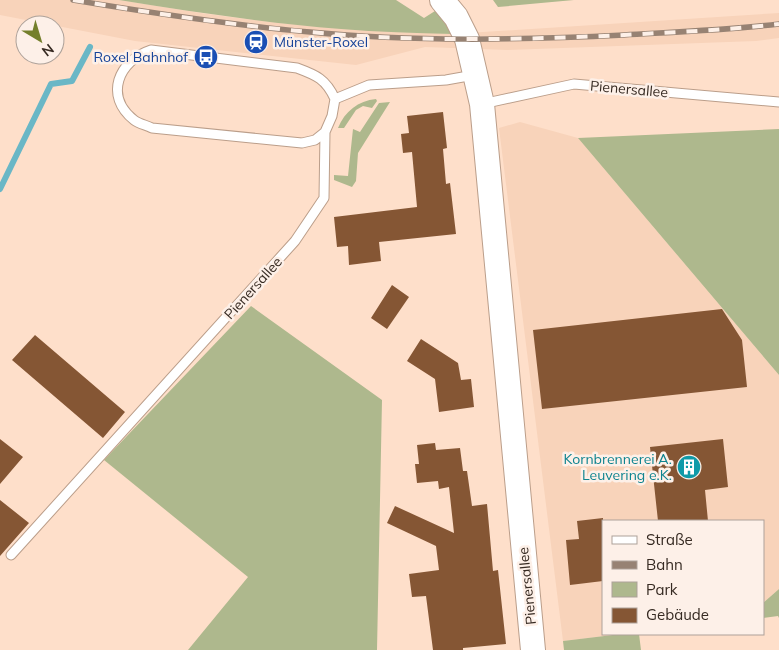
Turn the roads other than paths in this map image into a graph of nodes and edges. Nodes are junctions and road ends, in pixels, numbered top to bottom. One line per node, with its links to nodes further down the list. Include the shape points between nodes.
1 (442, 0): 2 (main road, Pienersallee, via 456,17 467,39)
2 (476, 74): 3 (lane, via 446,80 369,85); 5 (main road, Pienersallee)
3 (335, 99): 6 (lane, Pienersallee); 6 (lane, via 330,88 316,75 297,68 151,50 139,54 127,65 118,82 118,96 124,110 136,121 152,128 302,143 315,140)
4 (779, 102): 5 (lane, Pienersallee, via 574,84)
5 (482, 104): 8 (main road, Pienersallee)
6 (325, 132): 7 (lane, Pienersallee, via 324,198 295,241)
7 (11, 554)
8 (534, 650)

